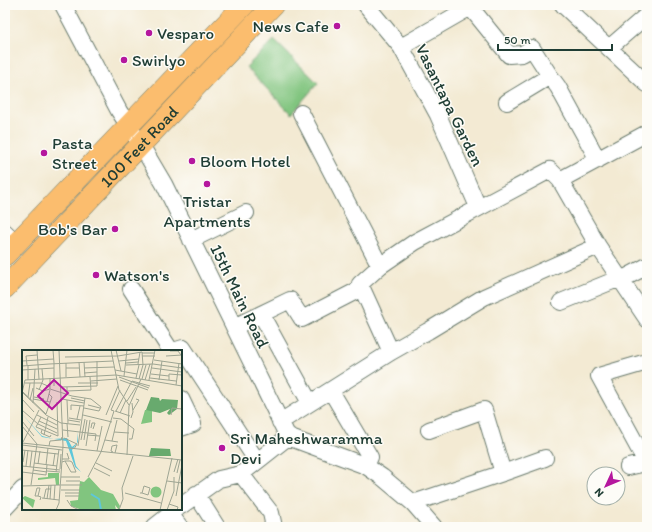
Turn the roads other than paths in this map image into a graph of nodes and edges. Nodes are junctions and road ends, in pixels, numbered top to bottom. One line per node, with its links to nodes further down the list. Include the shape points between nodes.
1 (63, 5): 14 (street, 15th Main Road, via 119,111)
2 (244, 5): 14 (main road, 100 Feet Road)
3 (273, 5): 16 (main road, 100 Feet Road)
4 (366, 5): 8 (street, Vasantapa Garden)
5 (563, 5): 9 (street)
6 (472, 6): 8 (street); 10 (street, via 509,55 522,54 532,48)
7 (647, 14): 9 (street)
8 (401, 47): 19 (street, Vasantapa Garden, via 438,115)
9 (609, 48): 11 (street)
10 (550, 76): 12 (street); 17 (street)
11 (647, 84)
12 (507, 102)
13 (301, 113): 24 (street)
14 (130, 126): 16 (street, 15th Main Road); 22 (main road, 100 Feet Road)
15 (647, 133): 17 (street)
16 (142, 145): 21 (street, 15th Main Road); 27 (main road, 100 Feet Road)
17 (598, 160): 18 (street)
18 (560, 180): 19 (street, via 550,170); 23 (street)
19 (478, 207): 24 (street, via 415,242)
20 (246, 213): 21 (street)
21 (191, 240): 33 (street, 15th Main Road)
22 (9, 243)
23 (598, 246): 26 (street); 36 (street, via 484,297)
24 (380, 266): 28 (street, via 360,284)
25 (647, 266): 26 (street)
26 (621, 279): 30 (street); 32 (street)
27 (5, 288)
28 (362, 288): 31 (street, via 302,319 290,300); 36 (street)
29 (131, 289): 34 (street)
30 (562, 302)
31 (261, 314): 33 (street); 40 (street)
32 (647, 319)
33 (234, 328): 41 (street, 15th Main Road)
34 (171, 350)
35 (176, 350): 46 (street, via 184,348)
36 (391, 352): 38 (street)
37 (647, 362): 47 (street, via 598,376)
38 (331, 390): 40 (street); 48 (street, via 370,457)
39 (182, 401): 42 (street, via 193,424)
40 (310, 403): 41 (street)
41 (280, 422): 44 (street, 15th Main Road)
42 (182, 428)
43 (429, 430): 50 (street, via 484,410)
44 (288, 437): 46 (street); 48 (street)
45 (545, 458): 50 (street)
46 (257, 461): 51 (street)
47 (647, 463): 49 (street)
48 (366, 466): 54 (street)
49 (628, 467)
50 (503, 473): 54 (street)
51 (241, 474): 53 (street, via 219,479); 62 (street, via 271,513)
52 (22, 490): 56 (street)
53 (196, 494): 55 (street); 61 (street)
54 (413, 503): 63 (street)
55 (182, 504)
56 (5, 508)
57 (175, 510): 59 (street)
58 (176, 510): 60 (street)
59 (154, 527)
60 (180, 527)
61 (217, 527)
62 (274, 527)
63 (434, 527)

